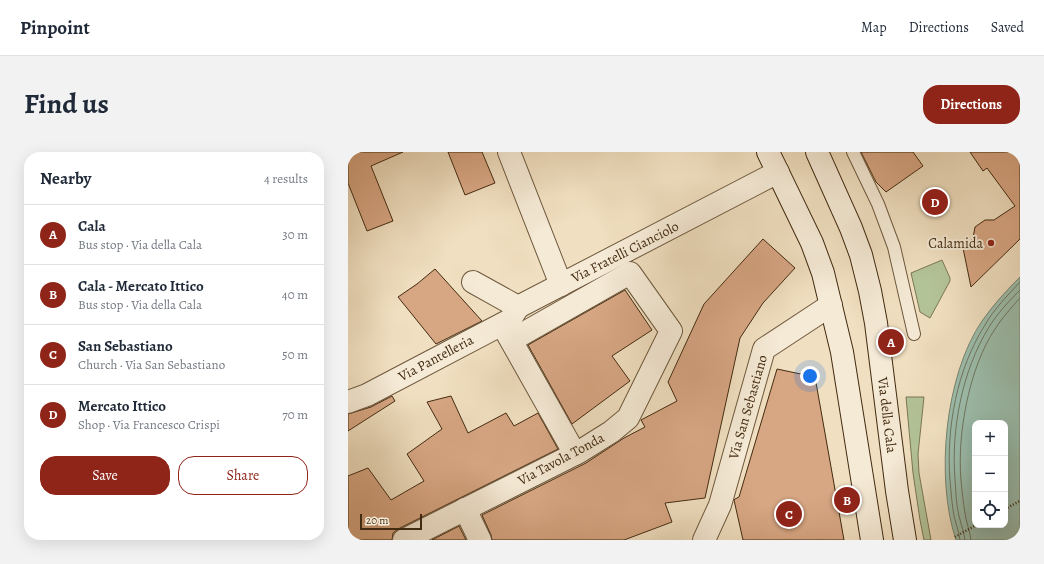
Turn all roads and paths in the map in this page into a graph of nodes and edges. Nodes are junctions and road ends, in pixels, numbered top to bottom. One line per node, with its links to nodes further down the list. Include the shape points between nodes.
1 (509, 152): 7 (street)
2 (768, 152): 5 (street)
3 (817, 152): 23 (street, Via della Cala, via 851,228 870,291)
4 (853, 152): 11 (lane, via 878,204 894,247)
5 (778, 172): 7 (street, Via Fratelli Cianciolo); 8 (street, via 812,243)
6 (473, 282): 9 (street)
7 (561, 286): 9 (street, Via Fratelli Cianciolo)
8 (831, 305): 21 (street, Via San Sebastiano, via 764,350 720,505); 22 (street, via 842,352)
9 (518, 307): 10 (street, Via Pantelleria, via 510,320)
10 (507, 332): 12 (street, Via Pantelleria); 13 (street); 13 (street, Via Tavola Tonda, via 630,273 671,330 628,418 611,432)
11 (914, 334)
12 (348, 402)
13 (575, 454): 16 (street, Via Tavola Tonda)
14 (1020, 500): 15 (path)
15 (1008, 507)
16 (466, 509): 19 (street, Via Tavola Tonda); 20 (street)
17 (972, 527): 18 (path)
18 (955, 537)
19 (404, 540)
20 (480, 540)
21 (704, 540)
22 (872, 540)
23 (905, 540)

